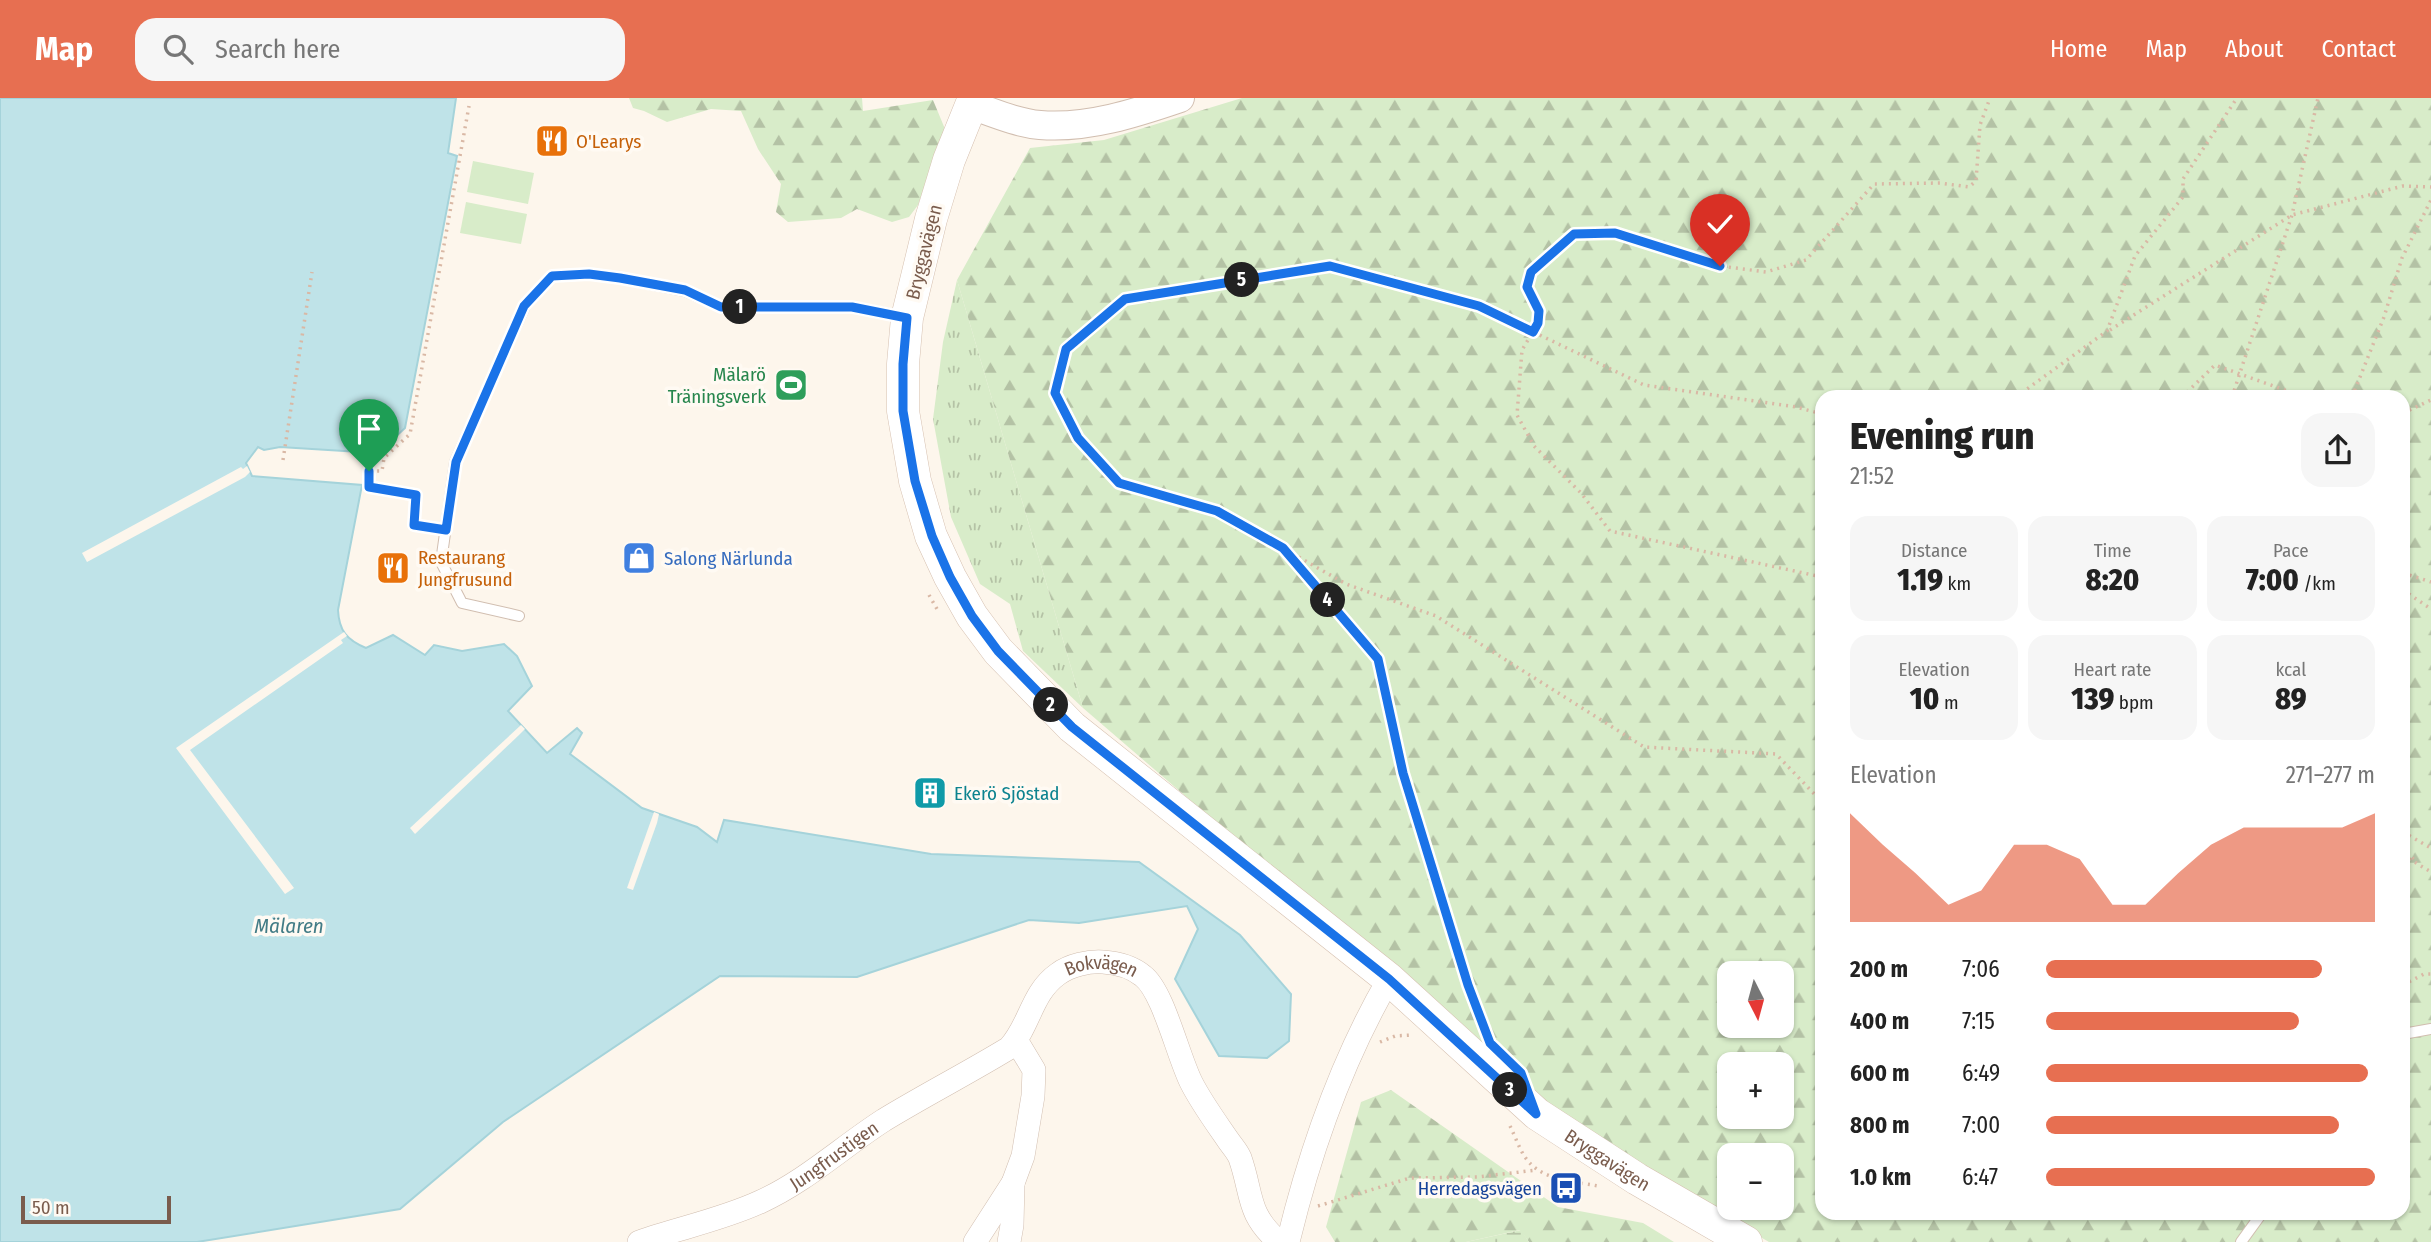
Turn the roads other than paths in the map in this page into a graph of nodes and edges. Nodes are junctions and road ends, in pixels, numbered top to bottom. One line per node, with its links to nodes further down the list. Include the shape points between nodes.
1 (1180, 98): 2 (street, via 1129,115 1041,125)
2 (973, 102): 3 (main road, Bryggavägen, via 949,160)
3 (907, 318): 4 (lane, via 852,307 721,307 685,290 620,278 552,276 524,306 456,462 441,562 462,603); 5 (main road, Bryggavägen, via 903,411 915,481 932,536 972,616 998,651 1072,727)
4 (519, 616)
5 (1389, 979): 15 (street, via 1352,1051 1319,1137); 16 (main road, Bryggavägen, via 1536,1114)
6 (2431, 1029): 7 (lane)
7 (2410, 1033)
8 (1016, 1040): 9 (street, via 1034,1070 1023,1156); 11 (street, Jungfrustigen, via 885,1120 784,1190 727,1215); 14 (street, Bokvägen, via 1035,998 1059,972 1098,962 1122,964 1145,977 1160,1002 1191,1084 1239,1156 1253,1210)
9 (1013, 1183): 12 (street); 13 (street)
10 (2257, 1220): 17 (lane)
11 (639, 1242)
12 (975, 1242)
13 (1009, 1242)
14 (1279, 1242)
15 (1287, 1242)
16 (1746, 1242)
17 (2241, 1242)

